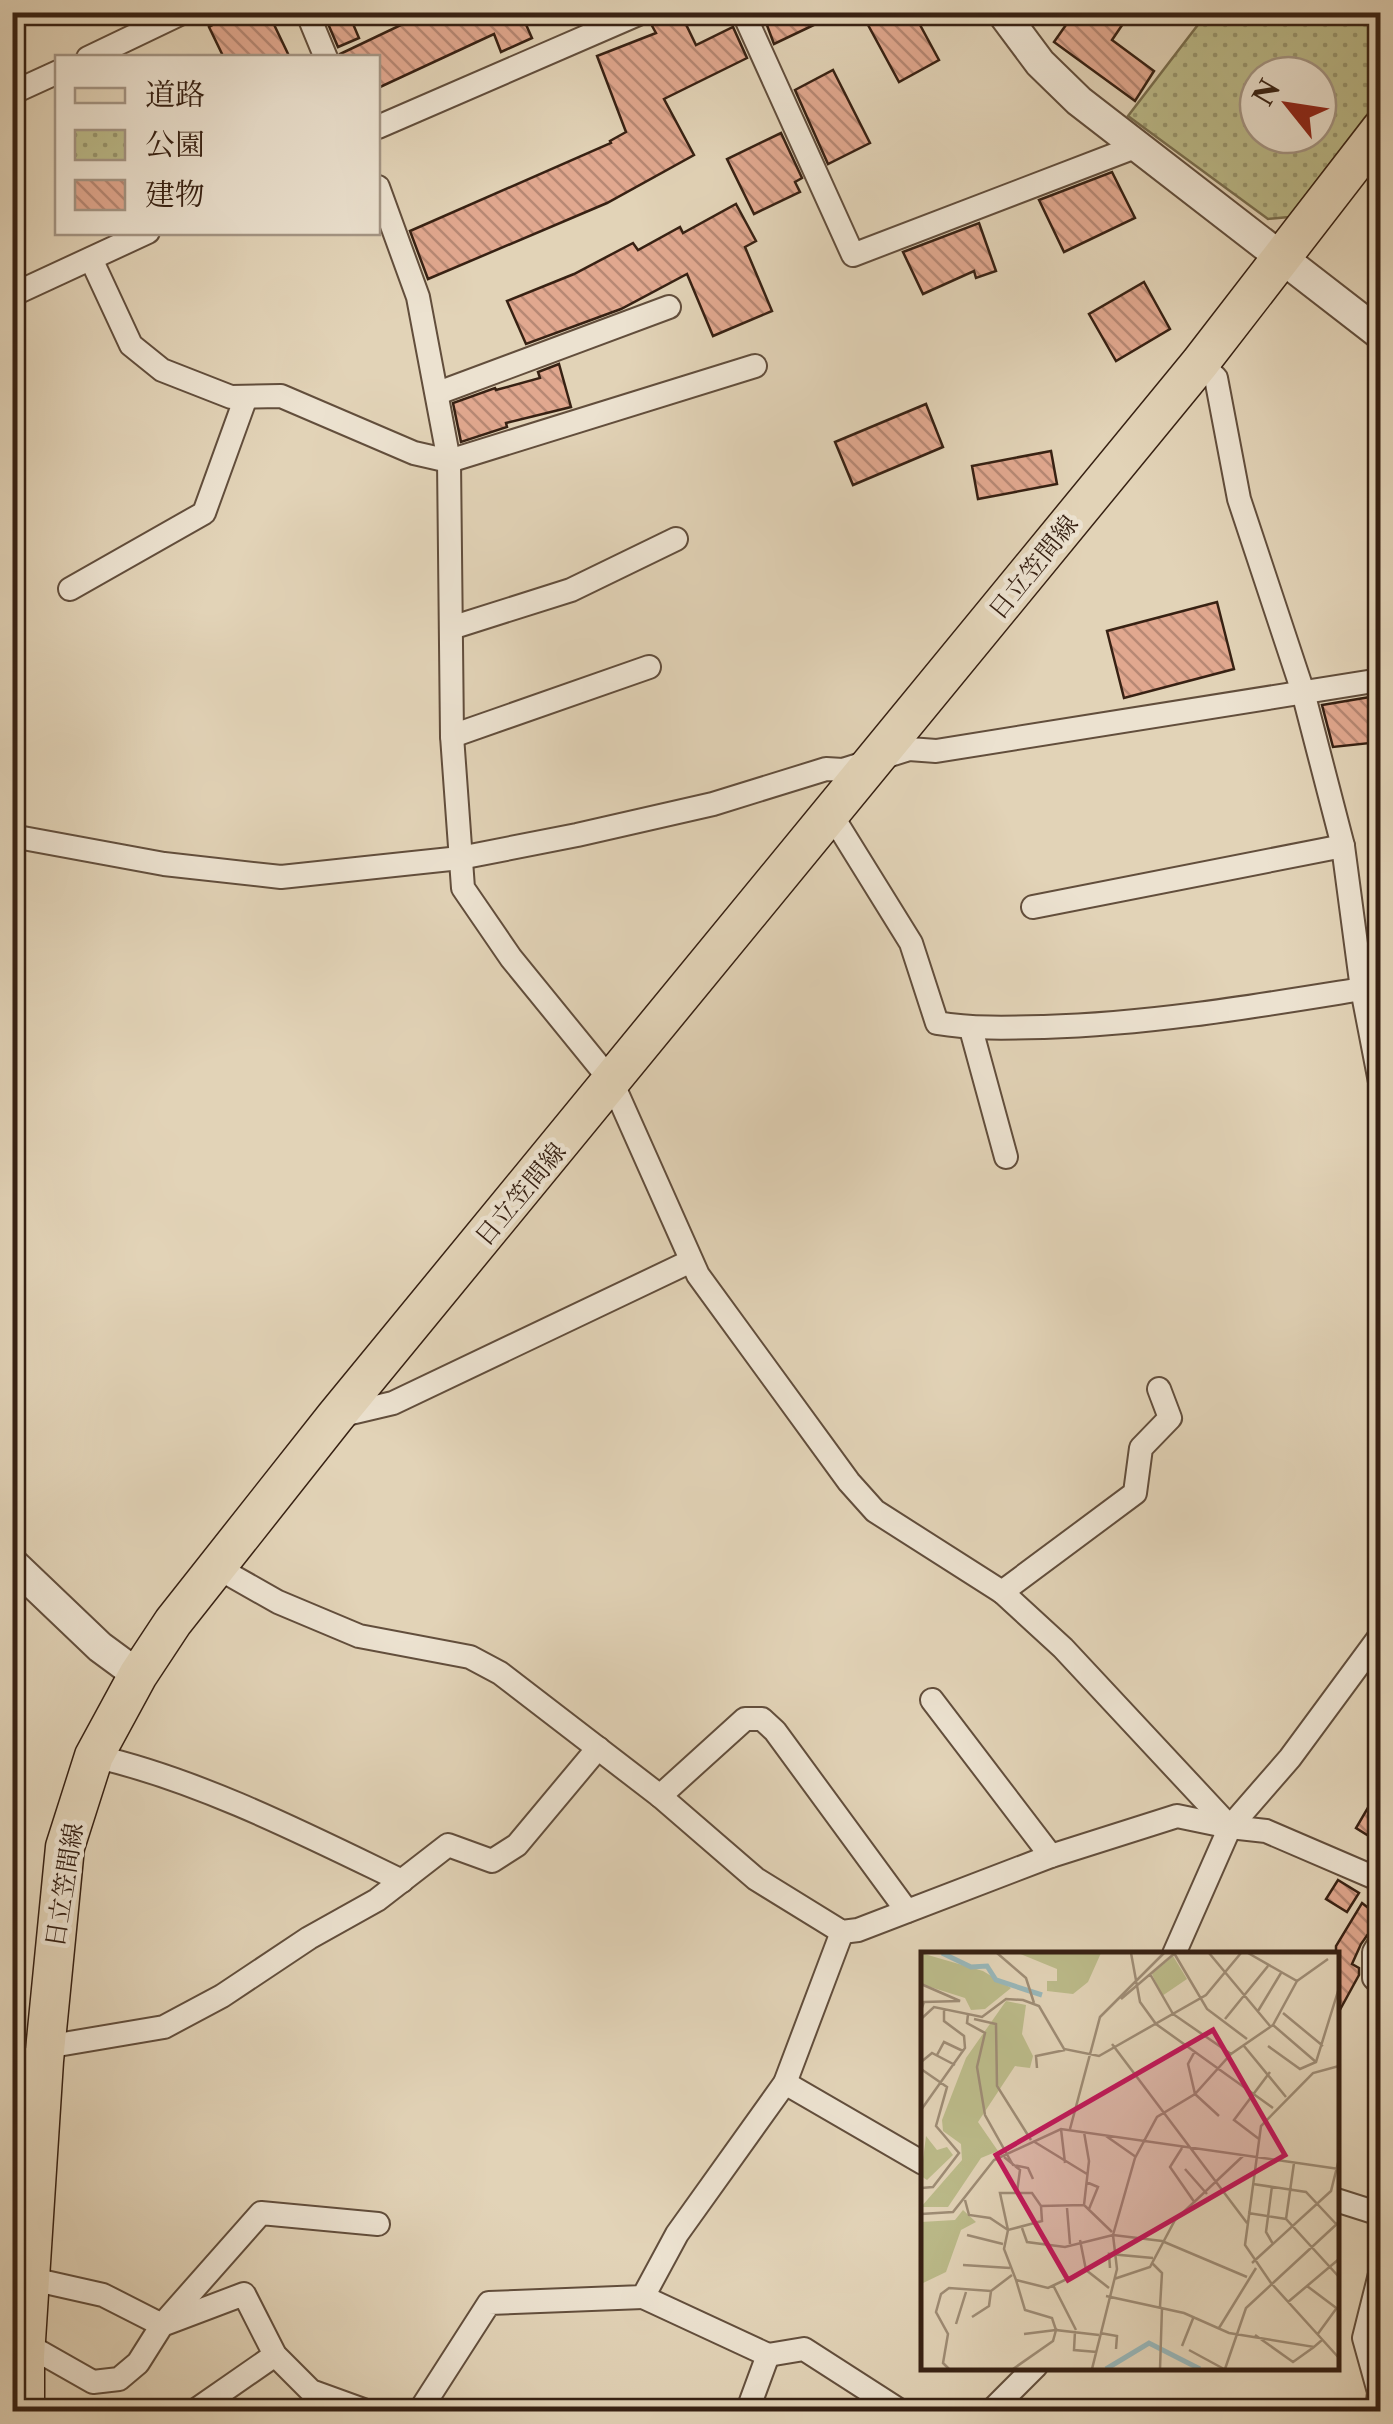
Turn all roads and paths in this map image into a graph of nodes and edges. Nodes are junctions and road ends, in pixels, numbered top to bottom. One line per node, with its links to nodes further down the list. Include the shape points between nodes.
1 (184, 12): 6 (street)
2 (307, 12): 7 (street)
3 (643, 12): 10 (street)
4 (742, 12): 12 (street, via 854,255)
5 (1002, 12): 12 (street, via 1040,62)
6 (94, 55)
7 (325, 55)
8 (55, 73): 9 (street)
9 (15, 87)
10 (380, 126)
11 (1380, 130): 16 (main road, 日立笠間線)
12 (1135, 147): 16 (street)
13 (380, 193): 22 (street, via 418,298)
14 (141, 235): 15 (street)
15 (91, 258): 17 (street); 23 (street, via 131,346 162,370)
16 (1282, 258): 19 (street); 20 (main road, 日立笠間線)
17 (12, 295)
18 (669, 307): 22 (street)
19 (1380, 334)
20 (1200, 363): 30 (street, via 1216,378 1239,499); 32 (main road, 日立笠間線)
21 (754, 366): 24 (street)
22 (438, 393): 24 (street)
23 (246, 397): 24 (street, via 281,396); 26 (street, via 204,513)
24 (449, 462): 27 (street)
25 (676, 538): 27 (street, via 571,590)
26 (70, 589)
27 (450, 628): 31 (street)
28 (649, 667): 31 (street)
29 (1380, 680): 30 (street)
30 (1303, 692): 32 (street); 35 (street)
31 (452, 736): 36 (street)
32 (878, 757): 33 (main road, 日立笠間線); 36 (street, via 714,804)
33 (831, 814): 39 (street, via 910,942 937,1023); 40 (main road, 日立笠間線)
34 (12, 836): 36 (street, via 281,877)
35 (1343, 846): 37 (street); 38 (street)
36 (460, 858): 40 (street, via 463,888)
37 (1033, 906)
38 (1362, 989): 39 (street, via 1194,1016); 41 (street)
39 (970, 1028): 42 (street)
40 (612, 1082): 43 (street); 45 (main road, 日立笠間線)
41 (1380, 1082)
42 (1006, 1156)
43 (691, 1261): 45 (street, via 393,1403); 48 (street, via 794,1410 875,1511)
44 (1159, 1390): 48 (street, via 1170,1418 1140,1448 1135,1493)
45 (334, 1417): 47 (main road, 日立笠間線)
46 (12, 1563): 50 (street)
47 (218, 1568): 50 (main road, 日立笠間線); 52 (street, via 360,1636 470,1658)
48 (1002, 1592): 55 (street)
49 (1380, 1636): 55 (street)
50 (138, 1675): 53 (main road, 日立笠間線)
51 (932, 1700): 56 (street)
52 (598, 1748): 54 (street); 57 (street, via 517,1844 492,1861 448,1846)
53 (94, 1756): 57 (street, via 137,1766); 64 (main road, 日立笠間線, via 65,1847)
54 (660, 1796): 59 (street, via 745,1719 762,1719); 60 (street, via 756,1879)
55 (1230, 1828): 56 (street, via 1177,1816); 58 (street, via 1266,1831); 62 (street)
56 (1052, 1856): 59 (street)
57 (402, 1880): 64 (street, via 164,2026)
58 (1380, 1880)
59 (907, 1911): 60 (street)
60 (842, 1932): 65 (street)
61 (1380, 1942): 63 (street, via 1374,1978)
62 (1175, 1952)
63 (1380, 1984)
64 (34, 2055): 71 (main road, 日立笠間線)
65 (786, 2083): 66 (street); 72 (street, via 677,2234)
66 (921, 2162)
67 (1338, 2201): 68 (street)
68 (1380, 2214)
69 (378, 2224): 73 (street, via 261,2213)
70 (1380, 2274): 78 (street, via 1364,2338)
71 (22, 2281): 73 (street, via 103,2295); 74 (main road, 日立笠間線)
72 (643, 2297): 76 (street); 82 (street, via 489,2303)
73 (162, 2324): 74 (street, via 119,2380 93,2382); 75 (street, via 244,2294)
74 (26, 2344): 79 (main road, 日立笠間線)
75 (275, 2355): 80 (street); 81 (street, via 311,2391)
76 (768, 2355): 83 (street); 84 (street, via 804,2349)
77 (1033, 2369): 85 (street)
78 (1380, 2392): 86 (street)
79 (26, 2412)
80 (193, 2412)
81 (369, 2412)
82 (419, 2412)
83 (748, 2412)
84 (902, 2412)
85 (990, 2412)
86 (1377, 2412)

